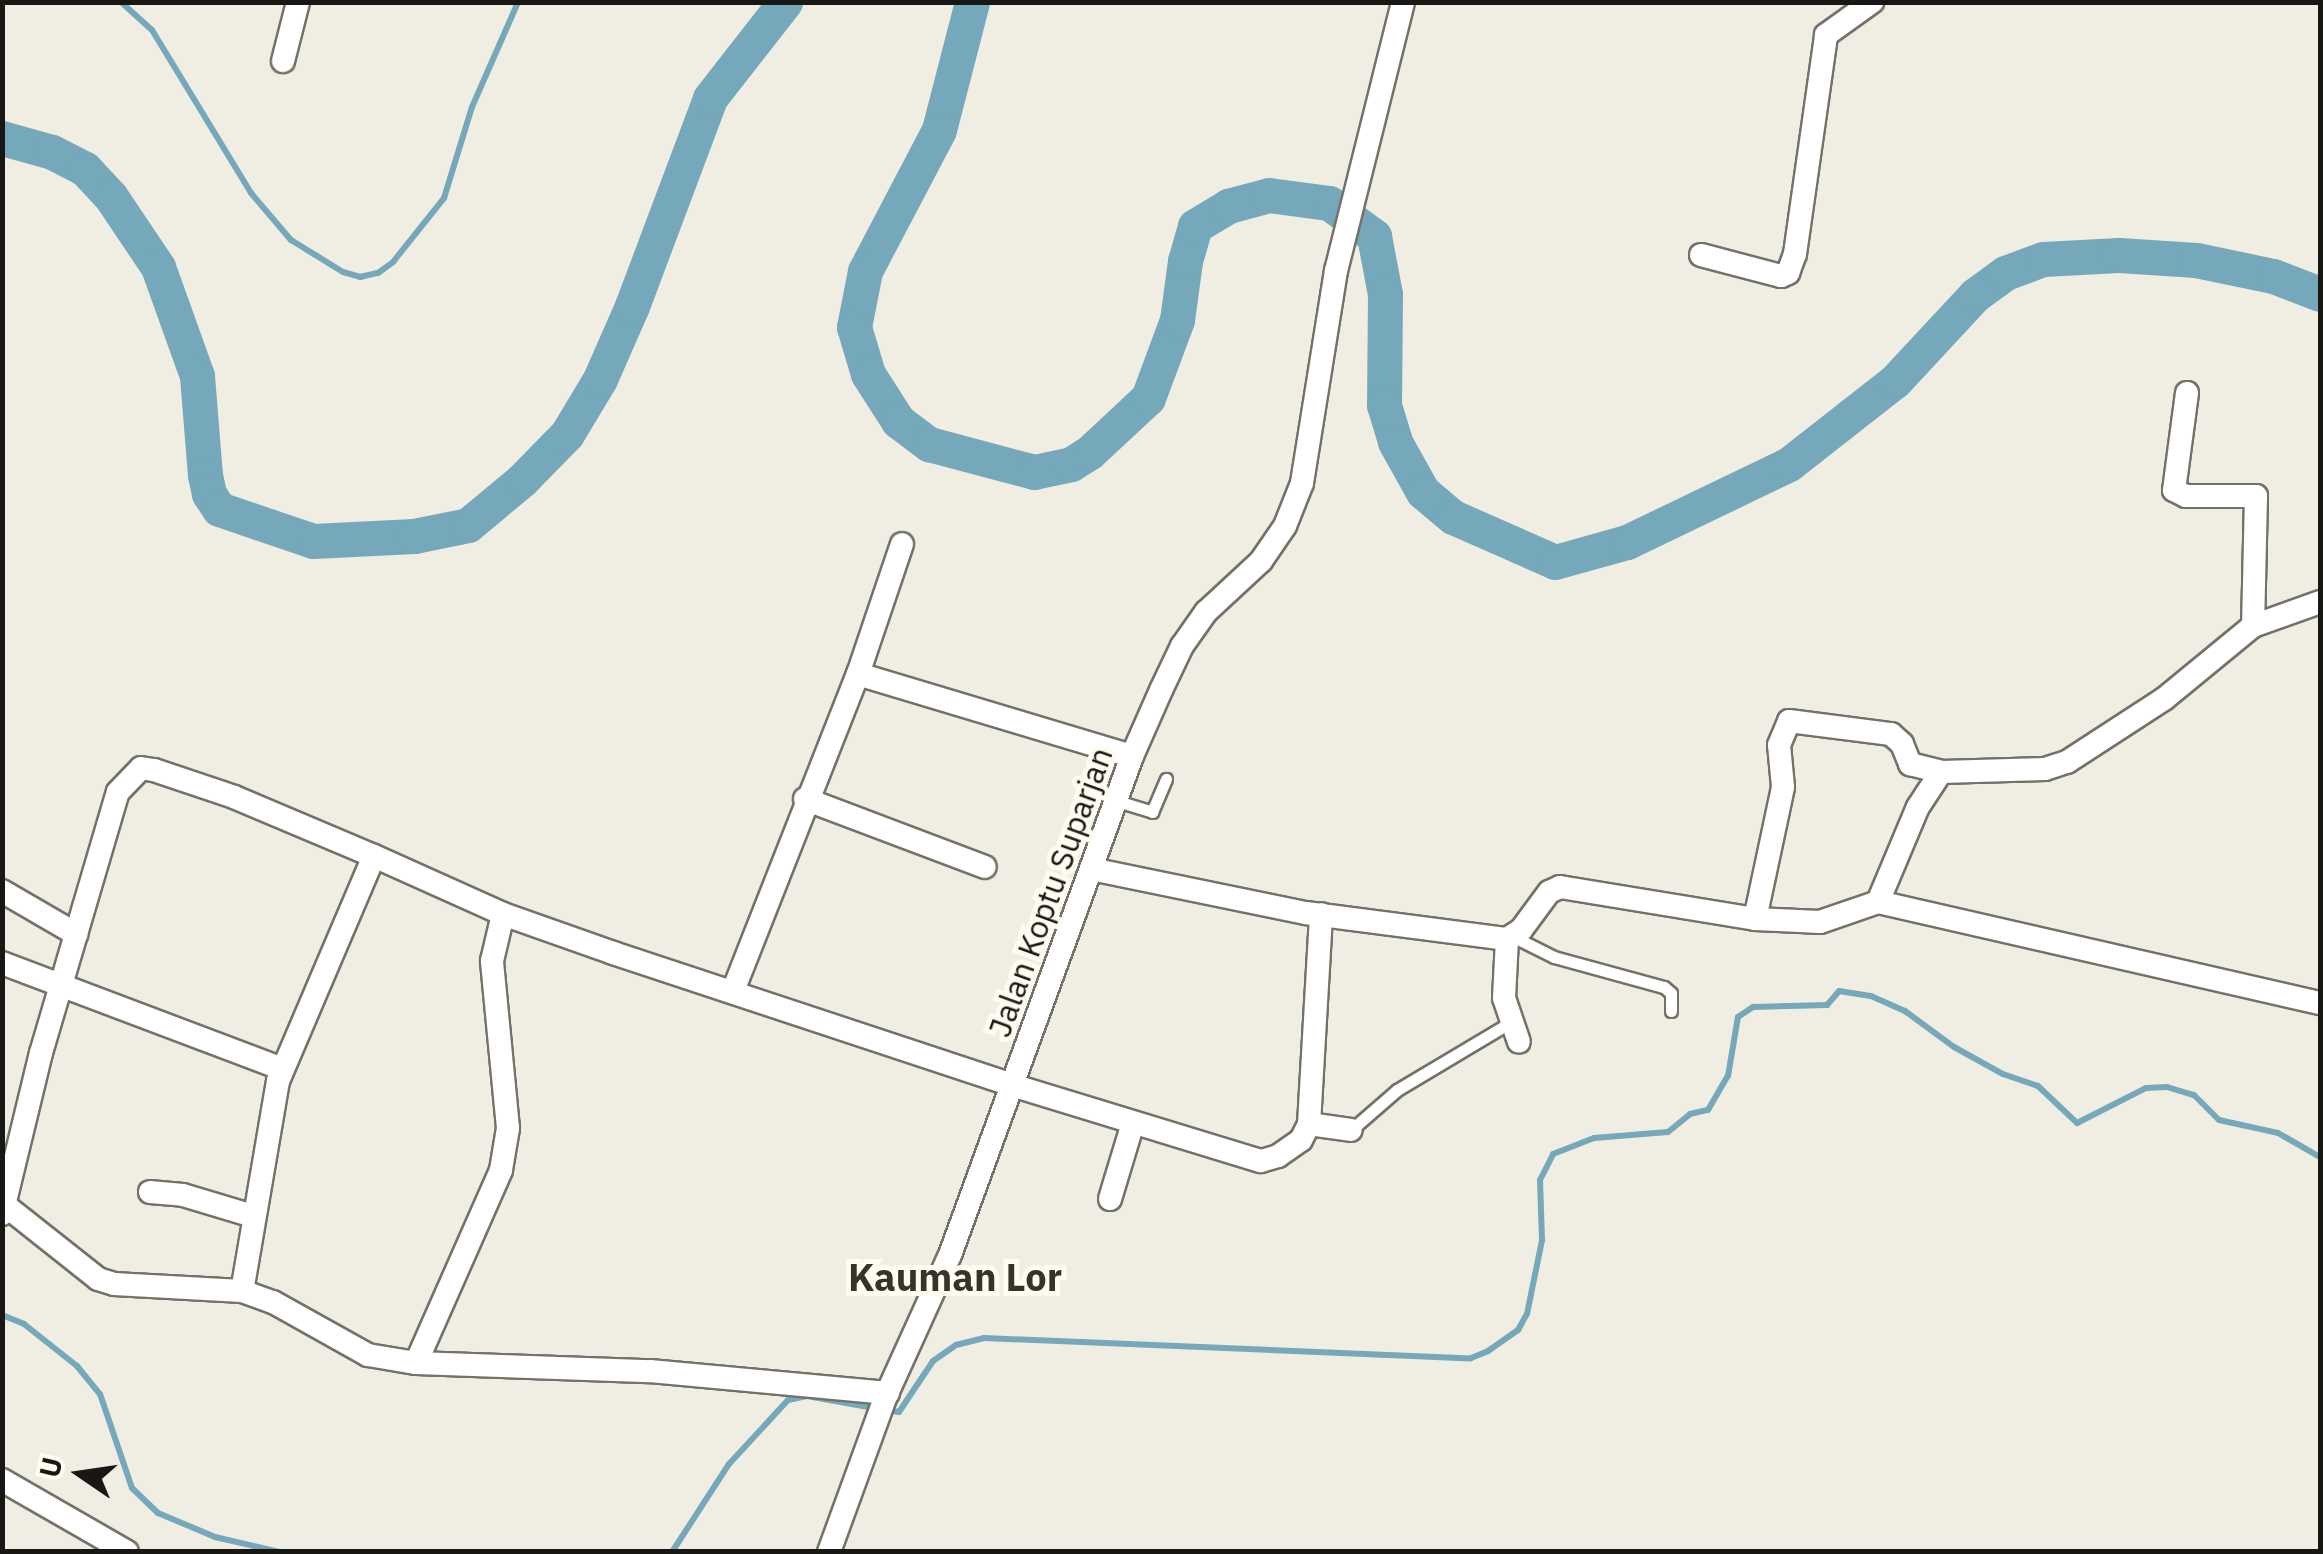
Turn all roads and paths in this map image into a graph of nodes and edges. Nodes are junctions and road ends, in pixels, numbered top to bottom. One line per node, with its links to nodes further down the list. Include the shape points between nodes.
1 (298, 2): 4 (street)
2 (1403, 2): 11 (street, Jalan Koptu Suparjan, via 1336,272 1302,483 1286,526 1261,561 1206,612 1182,646)
3 (1877, 4): 5 (street, via 1852,12 1826,35 1788,273)
4 (284, 61)
5 (1701, 255)
6 (2188, 394): 9 (street, via 2171,482 2186,496 2252,494 2258,500)
7 (902, 544): 10 (street)
8 (2320, 602): 9 (street)
9 (2252, 626): 12 (street, via 2164,700 2088,752 2045,770)
10 (858, 674): 11 (street); 14 (street)
11 (1132, 756): 15 (street, Jalan Koptu Suparjan)
12 (1941, 772): 20 (street, via 1918,807); 23 (street, via 1910,764 1890,734 1788,721 1779,745 1783,788)
13 (1166, 779): 15 (lane, via 1152,812)
14 (806, 799): 17 (street); 28 (street)
15 (1117, 801): 18 (street, Jalan Koptu Suparjan)
16 (374, 856): 21 (street); 24 (street, via 234,797 141,768 118,792); 32 (street)
17 (985, 866)
18 (1091, 869): 22 (street); 33 (street, Jalan Koptu Suparjan)
19 (2, 891): 24 (street)
20 (1878, 902): 23 (street, via 1820,922); 29 (street)
21 (502, 914): 28 (street); 42 (street, via 492,962 508,1128 501,1170)
22 (1321, 914): 25 (street); 35 (street)
23 (1755, 919): 25 (street, via 1560,888)
24 (76, 934): 27 (street)
25 (1510, 938): 30 (lane, via 1664,987); 31 (street, via 1504,998)
26 (2, 964): 27 (street)
27 (59, 986): 32 (street); 39 (street)
28 (734, 991): 33 (street)
29 (2320, 1003)
30 (1671, 1011)
31 (1515, 1032): 36 (lane, via 1396,1090)
32 (282, 1070): 40 (street)
33 (1015, 1086): 34 (street); 43 (street, Jalan Koptu Suparjan)
34 (1133, 1123): 35 (street, via 1261,1162 1301,1140); 38 (street)
35 (1309, 1124): 36 (street)
36 (1351, 1130)
37 (150, 1192): 40 (street)
38 (1110, 1198)
39 (4, 1210): 41 (street, via 114,1284)
40 (253, 1216): 41 (street)
41 (242, 1290): 42 (street, via 368,1355)
42 (416, 1363): 43 (street, via 650,1371)
43 (886, 1396): 46 (street, Jalan Koptu Suparjan)
44 (2, 1480): 45 (street)
45 (127, 1552)
46 (829, 1552)

